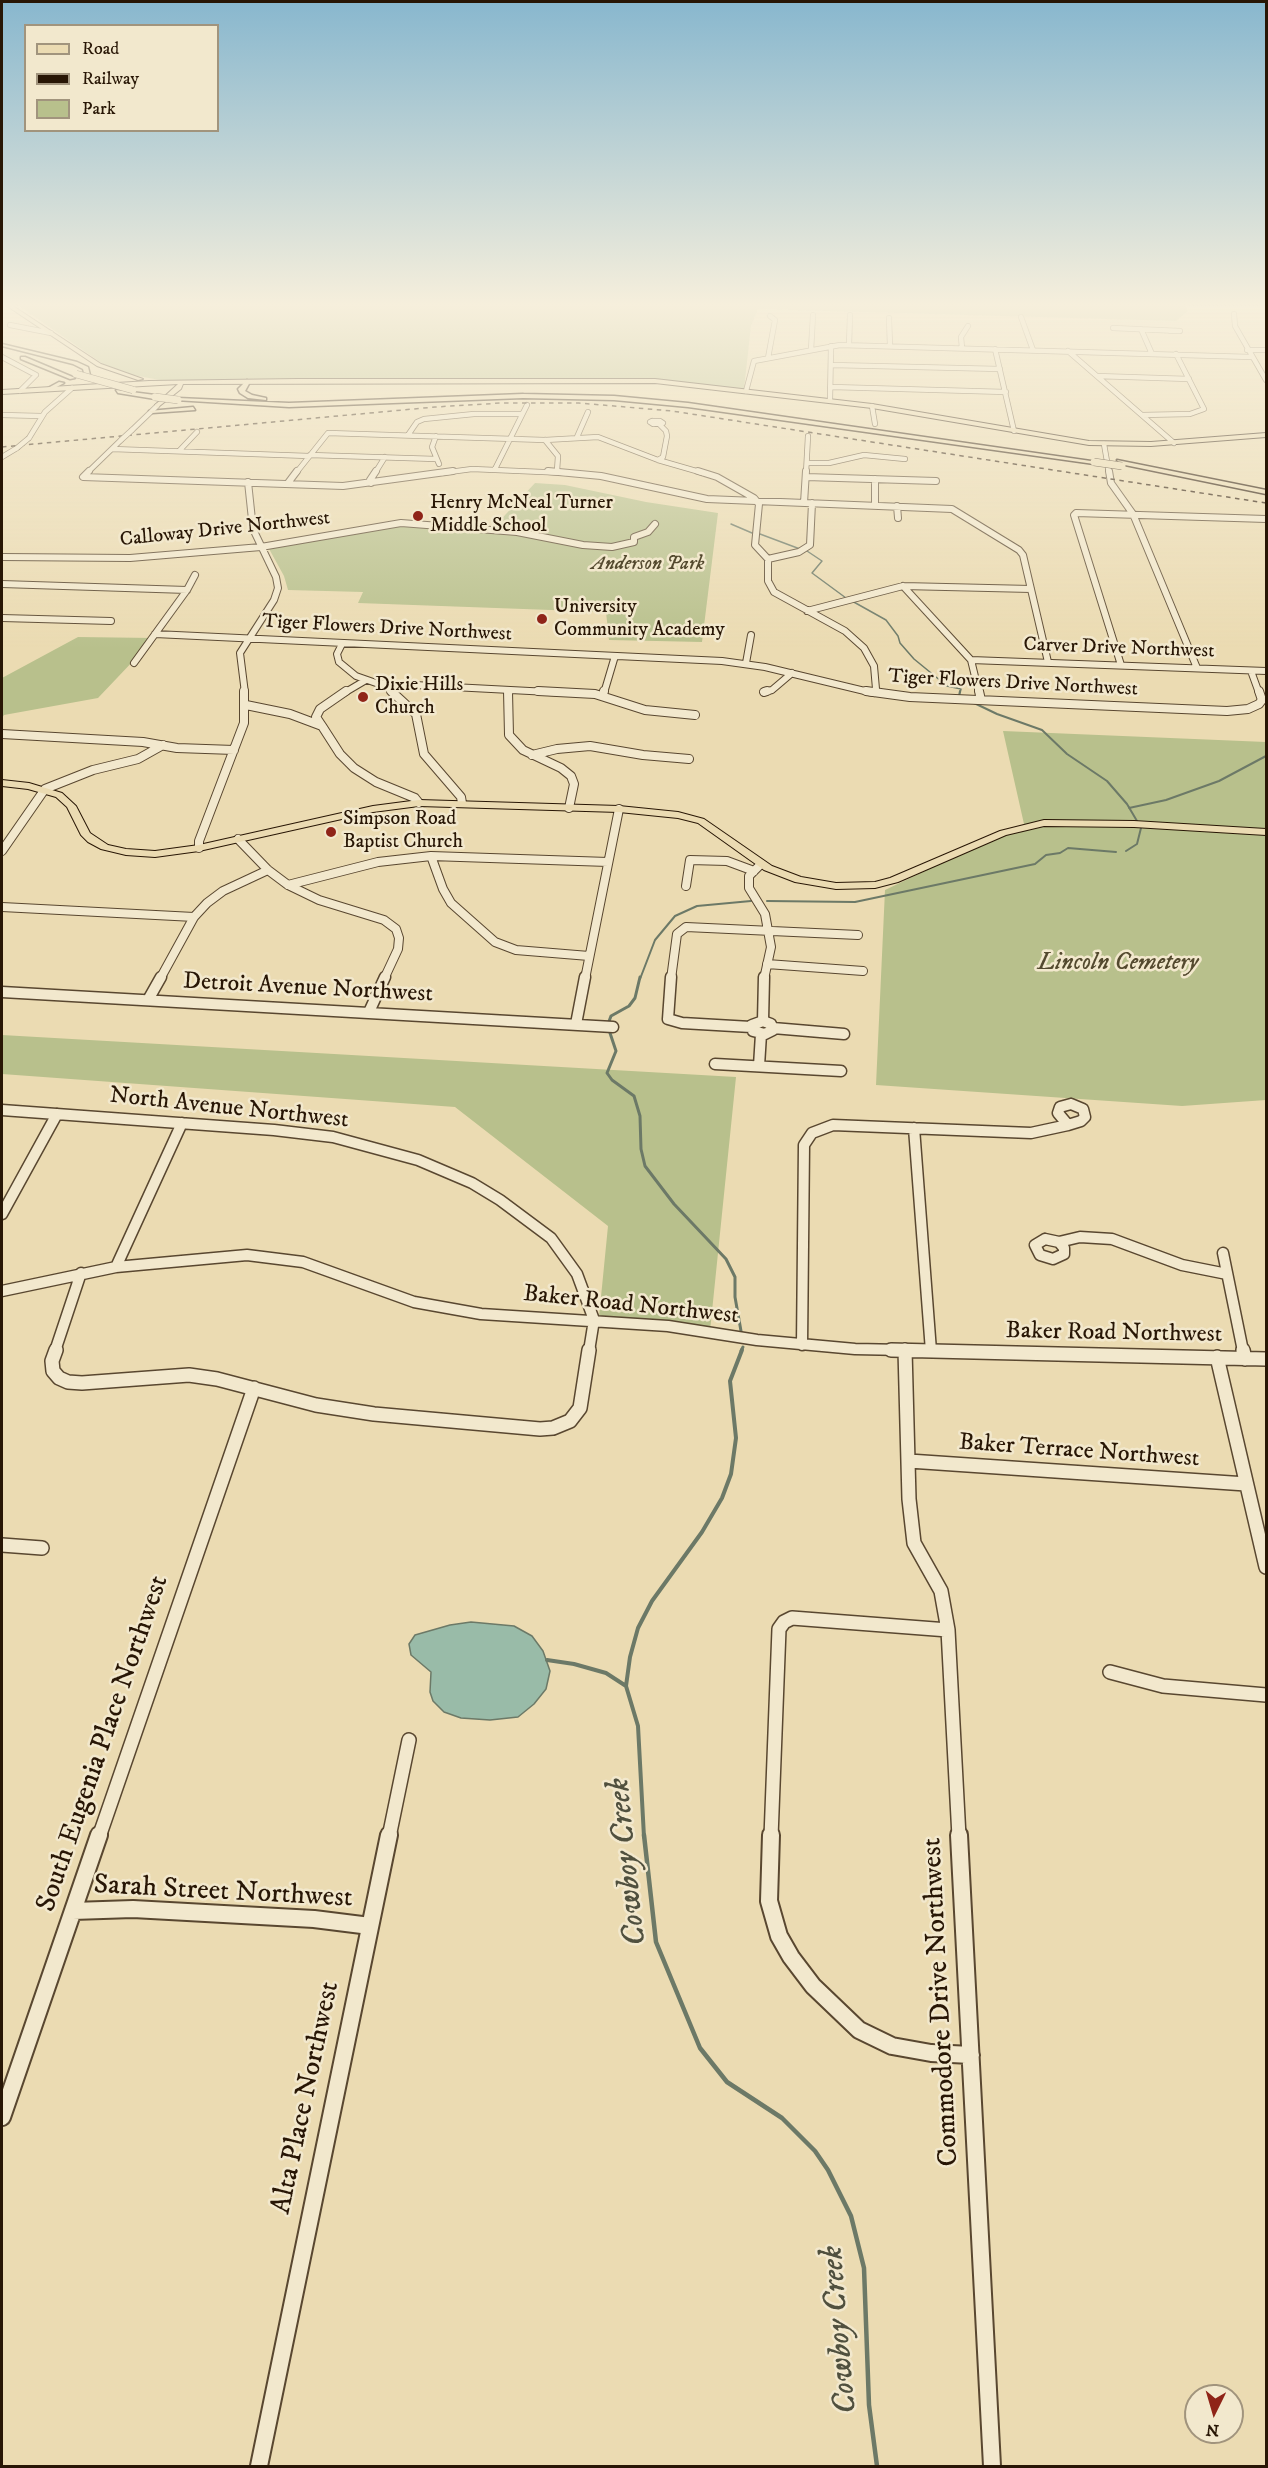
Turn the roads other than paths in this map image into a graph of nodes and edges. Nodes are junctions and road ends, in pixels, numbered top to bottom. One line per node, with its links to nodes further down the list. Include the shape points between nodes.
1 (40, 419): 28 (street, bridge, via 29,438)
2 (143, 419): 25 (street, bridge)
3 (424, 419): 16 (street)
4 (518, 419): 21 (street)
5 (585, 419): 20 (street)
6 (789, 419): 33 (highway)
7 (814, 419): 33 (highway)
8 (874, 419): 13 (street)
9 (947, 419): 14 (main road)
10 (1013, 419): 14 (street)
11 (1147, 419): 23 (street)
12 (658, 424): 32 (street, via 668,436 663,456)
13 (875, 424)
14 (1014, 431): 24 (main road)
15 (197, 432): 26 (street)
16 (408, 435): 18 (street); 27 (street, via 328,433)
17 (1266, 435): 23 (main road)
18 (436, 436): 21 (street); 30 (street, via 432,447)
19 (808, 436): 34 (street)
20 (577, 437): 22 (street); 32 (street, via 603,439)
21 (508, 439): 22 (street); 35 (street)
22 (545, 440): 36 (street, via 558,456)
23 (1174, 442): 24 (main road)
24 (1104, 444): 50 (street, via 1111,483)
25 (111, 449): 26 (street); 40 (street, via 84,477)
26 (179, 451): 27 (street)
27 (310, 455): 29 (street); 42 (street)
28 (2, 457)
29 (385, 457): 30 (street); 43 (street)
30 (436, 459): 37 (street)
31 (905, 459): 34 (street, via 864,455)
32 (657, 460): 45 (street, via 717,477)
33 (1094, 460): 44 (highway, bridge)
34 (807, 463): 38 (street)
35 (495, 469): 36 (street); 37 (street)
36 (557, 471): 45 (street, via 696,497)
37 (447, 472): 43 (street)
38 (806, 477): 39 (street); 46 (street)
39 (875, 479): 41 (street); 48 (street)
40 (248, 482): 42 (street); 54 (street, via 253,529)
41 (936, 482)
42 (288, 483): 43 (street)
43 (371, 483)
44 (1266, 494)
45 (758, 501): 46 (street); 56 (street, via 755,545)
46 (804, 503): 47 (street)
47 (812, 503): 48 (street); 56 (street, via 810,545 799,552)
48 (875, 505): 49 (street)
49 (897, 506): 51 (street); 60 (street, via 957,511 1019,550)
50 (1133, 514): 52 (street); 74 (street, via 1074,515); 75 (street)
51 (898, 518)
52 (1266, 520)
53 (655, 524): 54 (street, Calloway Drive Northwest, via 648,532 634,537 634,542 612,547 517,532 408,523)
54 (261, 547): 55 (street, Calloway Drive Northwest, via 114,559); 67 (street, via 278,588)
55 (2, 557)
56 (768, 559): 62 (street, via 771,588)
57 (195, 575): 61 (street)
58 (2, 584): 61 (street)
59 (903, 586): 60 (street); 62 (street); 70 (street)
60 (1031, 589): 71 (street)
61 (187, 590): 65 (street)
62 (807, 611): 83 (street, via 845,631 864,648 874,666)
63 (2, 618): 64 (street)
64 (111, 621)
65 (155, 634): 67 (street, Tiger Flowers Drive Northwest); 72 (street)
66 (751, 635): 73 (street)
67 (249, 639): 68 (street, Tiger Flowers Drive Northwest); 86 (street, via 239,659)
68 (342, 644): 69 (street, Tiger Flowers Drive Northwest); 79 (street, via 337,654 339,662)
69 (615, 656): 73 (street, Tiger Flowers Drive Northwest); 84 (street)
70 (970, 660): 71 (street, Carver Drive Northwest); 85 (street)
71 (1048, 662): 74 (street, Carver Drive Northwest)
72 (134, 663)
73 (746, 663): 78 (street, Tiger Flowers Drive Northwest)
74 (1120, 665): 75 (street, Carver Drive Northwest)
75 (1197, 668): 76 (street, Carver Drive Northwest)
76 (1251, 670): 77 (street, Carver Drive Northwest); 85 (street, Tiger Flowers Drive Northwest, via 1262,700 1255,707 1240,711)
77 (1266, 671)
78 (792, 673): 82 (street); 83 (street, Tiger Flowers Drive Northwest)
79 (366, 680): 80 (street); 87 (street)
80 (387, 684): 81 (street); 99 (street, via 417,714 424,754)
81 (508, 690): 84 (street); 94 (street, via 509,735)
82 (764, 692)
83 (874, 693): 85 (street, Tiger Flowers Drive Northwest)
84 (603, 695): 89 (street, via 645,710)
85 (981, 700)
86 (246, 705): 88 (street); 93 (street)
87 (320, 709): 88 (street); 90 (street, via 316,717)
88 (290, 714): 90 (street)
89 (695, 715)
90 (322, 726): 98 (street, via 354,768)
91 (2, 734): 92 (street)
92 (163, 746): 93 (street); 97 (street, via 138,759 93,770)
93 (234, 750): 104 (street, via 199,841)
94 (532, 755): 95 (street, via 590,746); 100 (street, via 571,776 574,784)
95 (689, 759)
96 (2, 783): 97 (main road)
97 (45, 789): 104 (main road, via 66,801 86,835 105,847 155,854); 105 (street)
98 (419, 803): 99 (main road); 103 (main road, via 373,809)
99 (462, 803): 100 (main road)
100 (569, 807): 101 (main road)
101 (619, 809): 107 (street); 108 (main road, via 678,814 711,825)
102 (1266, 832): 108 (main road, via 1124,823 1044,823 1003,833 894,880 855,887 799,880)
103 (238, 839): 104 (main road); 109 (street)
104 (200, 848)
105 (2, 851)
106 (431, 856): 107 (street); 110 (street, via 378,862); 116 (street, via 451,903 495,942 516,950)
107 (608, 862): 116 (street)
108 (758, 867): 111 (street, via 690,860); 114 (street, via 749,876 749,888 765,914)
109 (268, 870): 110 (street); 113 (street, via 222,891)
110 (288, 885): 121 (street, via 319,900 384,920 396,929 398,949)
111 (686, 886)
112 (2, 907): 113 (street)
113 (194, 917): 120 (street)
114 (768, 931): 115 (street); 117 (street, via 771,947); 125 (street, via 686,927 677,934 672,959 668,1019)
115 (858, 934)
116 (589, 956): 123 (street)
117 (767, 964): 118 (street); 122 (street)
118 (863, 970)
119 (2, 992): 120 (street, Detroit Avenue Northwest)
120 (148, 1000): 121 (street, Detroit Avenue Northwest)
121 (369, 1012): 123 (street, Detroit Avenue Northwest)
122 (762, 1021): 125 (street); 126 (street)
123 (576, 1024): 124 (street, Detroit Avenue Northwest)
124 (608, 1026)
125 (751, 1027): 127 (street)
126 (773, 1028): 127 (street); 128 (street)
127 (762, 1034): 130 (street)
128 (844, 1034)
129 (715, 1064): 130 (street)
130 (759, 1066): 131 (street)
131 (841, 1071)
132 (2, 1110): 133 (street, North Avenue Northwest)
133 (57, 1114): 134 (street, North Avenue Northwest); 137 (street)
134 (182, 1123): 140 (street); 144 (street, North Avenue Northwest, via 333,1137 445,1170 500,1200 551,1238 577,1274)
135 (1068, 1125): 136 (street, via 1031,1133)
136 (914, 1128): 145 (street, via 833,1125 818,1129 804,1145); 147 (street)
137 (2, 1214)
138 (1059, 1242): 142 (street, via 1080,1237 1112,1239 1182,1265)
139 (1223, 1253): 142 (street)
140 (116, 1266): 141 (street, Baker Road Northwest); 144 (street, Baker Road Northwest, via 222,1256 272,1257 303,1262 438,1308)
141 (81, 1273): 143 (street, Baker Road Northwest); 151 (street, via 52,1361 59,1378 82,1383 189,1375)
142 (1227, 1274): 149 (street)
143 (2, 1290)
144 (594, 1320): 145 (street, Baker Road Northwest); 151 (street, via 580,1408 570,1421 554,1428 374,1414 316,1405)
145 (802, 1345): 146 (street, Baker Road Northwest)
146 (905, 1350): 147 (street, Baker Road Northwest); 152 (street)
147 (932, 1351): 148 (street, Baker Road Northwest)
148 (1217, 1357): 149 (street, Baker Road Northwest); 153 (street)
149 (1245, 1359): 150 (street, Baker Road Northwest)
150 (1266, 1359)
151 (254, 1388): 161 (street, South Eugenia Place Northwest)
152 (909, 1461): 153 (street, Baker Terrace Northwest); 157 (street, Commodore Drive Northwest, via 914,1543 941,1591)
153 (1246, 1484): 156 (street)
154 (2, 1545): 155 (street)
155 (42, 1548)
156 (1266, 1567)
157 (948, 1630): 163 (street, Commodore Drive Northwest); 163 (street, via 792,1618 779,1629 769,1901 779,1936 791,1957 813,1986 859,2031 892,2046)
158 (1110, 1672): 159 (street, via 1163,1686)
159 (1266, 1695)
160 (409, 1740): 162 (street, Alta Place Northwest)
161 (73, 1911): 162 (street, Sarah Street Northwest, via 133,1909); 164 (street, South Eugenia Place Northwest)
162 (370, 1926): 165 (street, Alta Place Northwest)
163 (971, 2055): 166 (street, Commodore Drive Northwest)
164 (2, 2117)
165 (259, 2466)
166 (992, 2466)

